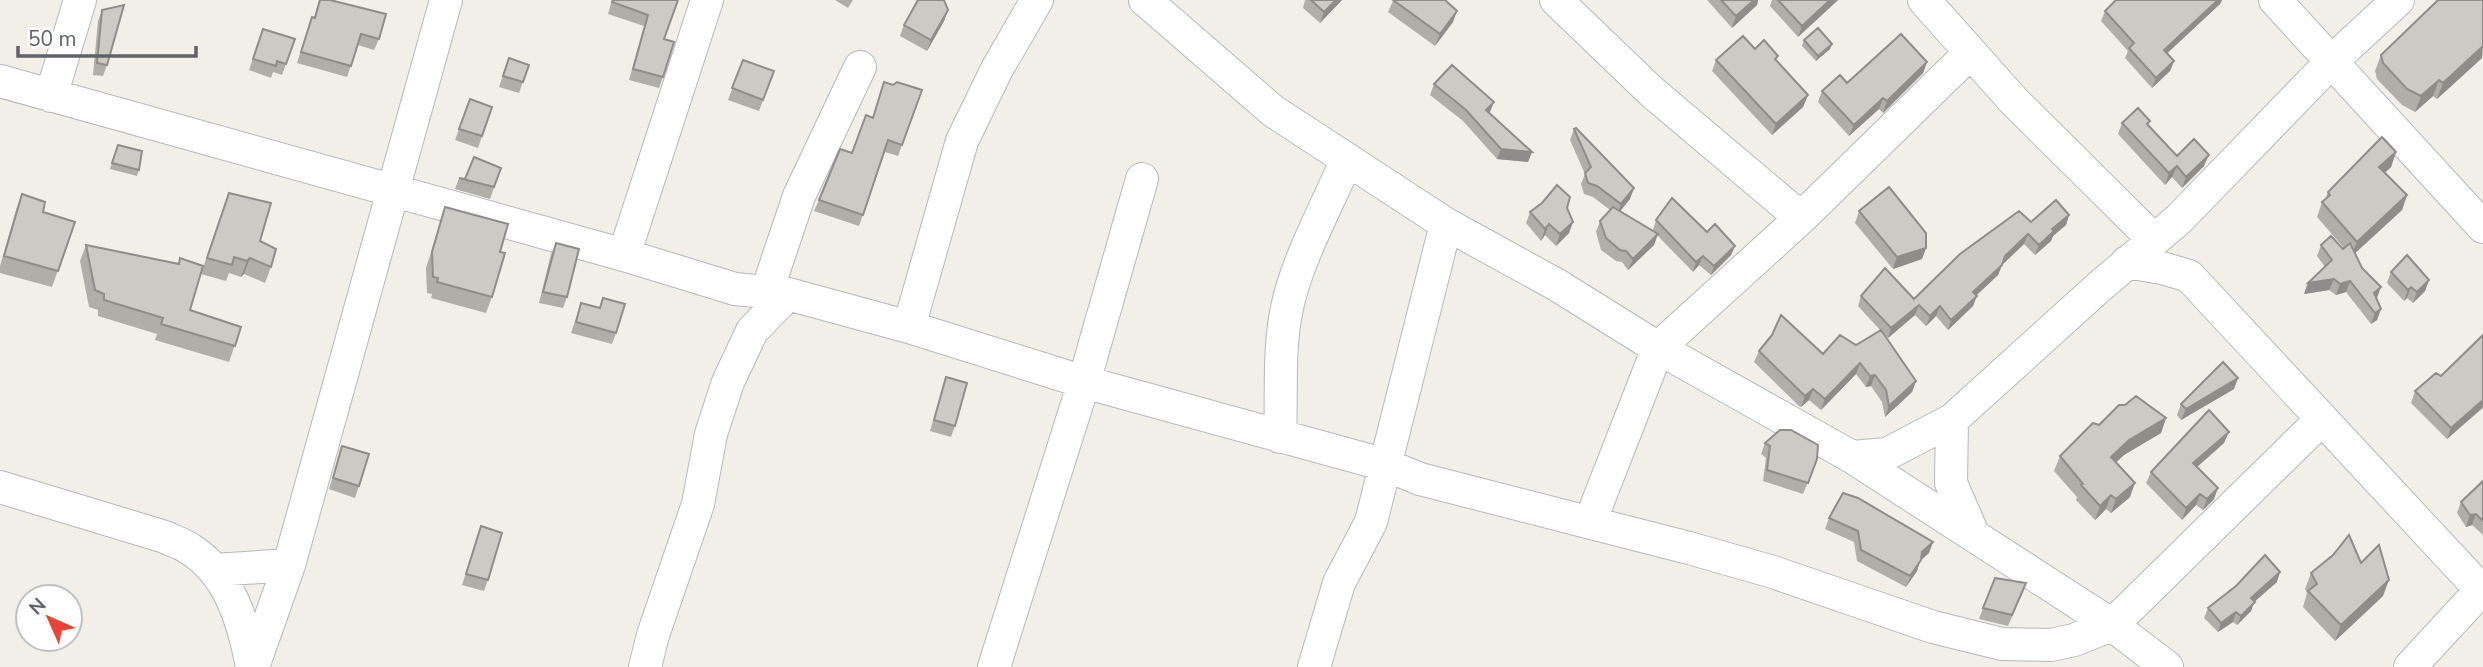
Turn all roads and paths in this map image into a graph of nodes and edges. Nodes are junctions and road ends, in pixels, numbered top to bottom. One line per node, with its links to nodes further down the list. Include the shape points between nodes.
1 (80, 0): 14 (street)
2 (446, 0): 17 (street)
3 (707, 0): 23 (street)
4 (1037, 0): 28 (street, via 962,141)
5 (1556, 0): 18 (street, via 1653,92)
6 (1924, 0): 10 (street)
7 (2275, 0): 11 (street)
8 (2398, 0): 11 (street)
9 (1152, 3): 15 (street, via 1273,111)
10 (1970, 53): 18 (street); 22 (street)
11 (2332, 61): 19 (street); 21 (street)
12 (860, 67): 27 (street, via 799,197)
13 (0, 81): 14 (street)
14 (51, 96): 17 (street)
15 (1347, 159): 20 (street); 34 (street, via 1287,308)
16 (1142, 179): 31 (street)
17 (392, 189): 23 (street); 40 (street)
18 (1801, 218): 30 (street)
19 (2179, 219): 22 (street); 25 (street)
20 (1446, 224): 30 (street); 36 (street)
21 (2483, 227)
22 (2153, 239): 24 (street)
23 (624, 255): 26 (street)
24 (2127, 262): 25 (street); 33 (street)
25 (2189, 276): 32 (street)
26 (735, 289): 27 (street); 29 (street)
27 (777, 293): 28 (street); 29 (street)
28 (909, 327): 31 (street)
29 (752, 331): 45 (street, via 711,434 698,504)
30 (1658, 348): 35 (street); 38 (street)
31 (1084, 382): 34 (street); 46 (street)
32 (2322, 419): 42 (street); 43 (street)
33 (1952, 420): 35 (street, via 1887,454); 39 (street, via 1951,483)
34 (1280, 437): 36 (street)
35 (1852, 457): 39 (street)
36 (1386, 465): 38 (street, via 1420,479); 47 (street, via 1371,522 1339,583)
37 (0, 487): 41 (street, via 165,537 190,549)
38 (1590, 522): 43 (street, via 1773,572 1933,627 2002,644 2051,645)
39 (1973, 534): 43 (street)
40 (289, 565): 41 (street); 44 (street)
41 (215, 570): 44 (street, via 240,615)
42 (2482, 591): 49 (street)
43 (2112, 625): 48 (street)
44 (252, 667)
45 (645, 667)
46 (993, 667)
47 (1314, 667)
48 (2167, 667)
49 (2410, 667)

